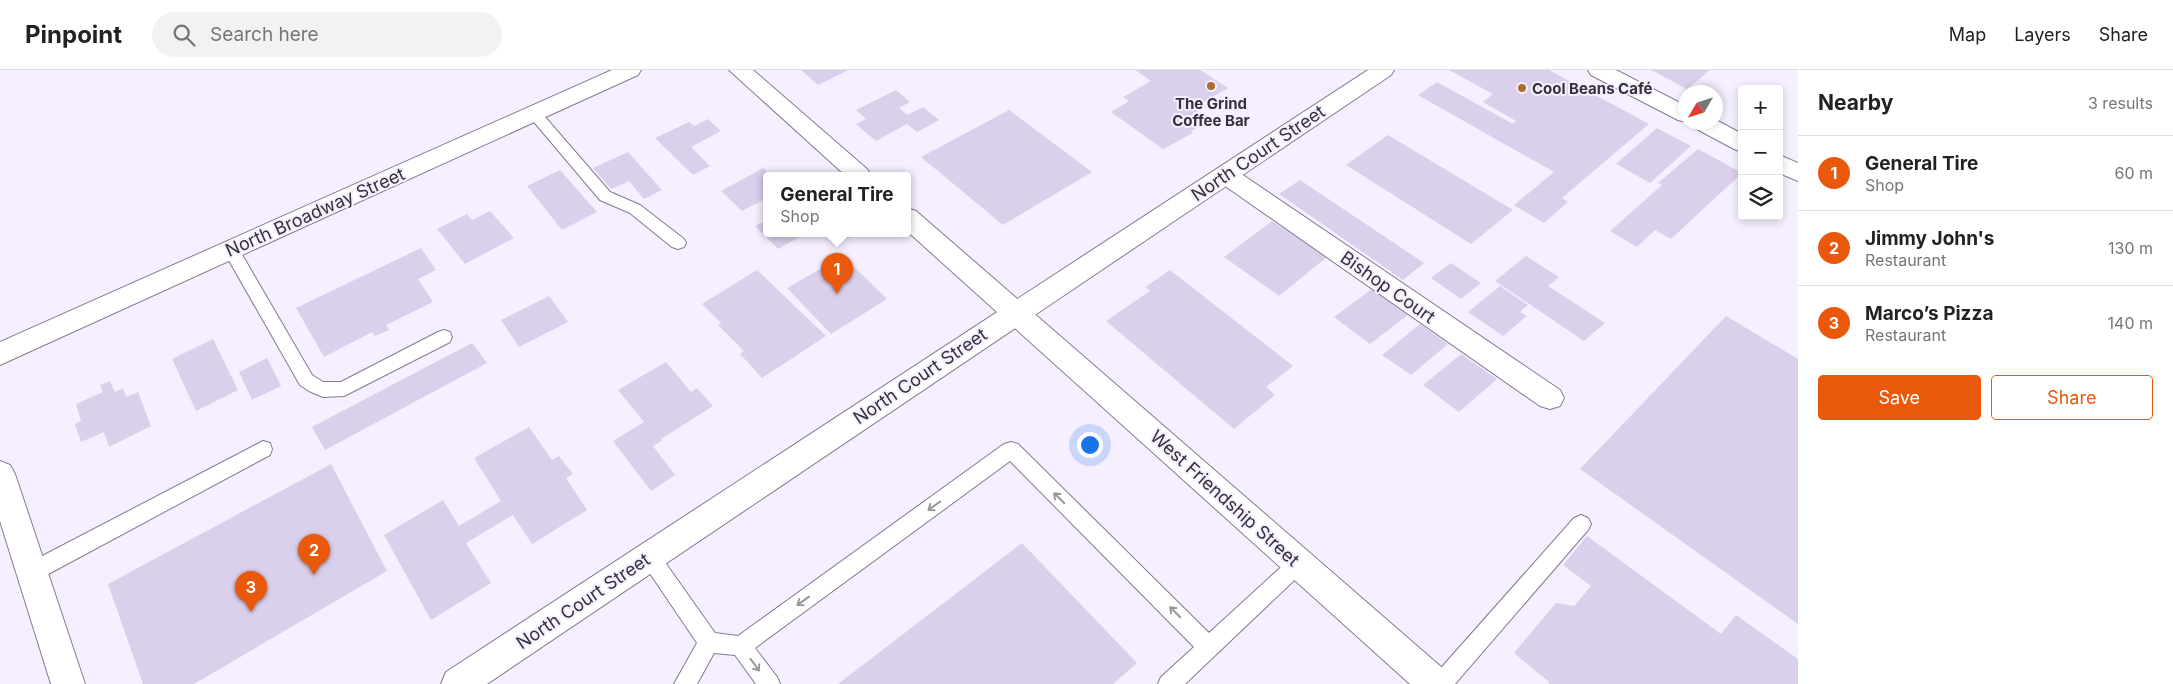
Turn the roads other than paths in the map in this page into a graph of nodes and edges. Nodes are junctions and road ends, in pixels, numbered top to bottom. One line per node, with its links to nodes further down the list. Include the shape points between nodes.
1 (630, 70): 6 (main road, North Broadway Street)
2 (740, 70): 10 (main road)
3 (1383, 70): 12 (main road, North Court Street)
4 (1598, 70): 5 (main road)
5 (1678, 111)
6 (534, 113): 14 (lane, via 605,196 635,209); 15 (main road, North Broadway Street)
7 (1716, 130): 8 (main road)
8 (1738, 142)
9 (1783, 165): 11 (main road)
10 (856, 172)
11 (1798, 172)
12 (1226, 175): 16 (main road, North Court Street); 19 (main road, Bishop Court)
13 (911, 221): 16 (main road, West Friendship Street)
14 (678, 243)
15 (231, 250): 17 (lane, via 306,380 315,388 327,391 344,389); 18 (main road, North Broadway Street)
16 (1016, 313): 23 (main road, North Court Street); 24 (main road, West Friendship Street)
17 (444, 337)
18 (0, 354)
19 (1550, 398)
20 (264, 449): 25 (lane)
21 (0, 474): 25 (main road)
22 (1581, 524): 35 (lane)
23 (650, 557): 26 (lane); 30 (main road, North Court Street)
24 (1299, 564): 28 (lane); 34 (main road, West Friendship Street)
25 (32, 572): 29 (main road)
26 (709, 642): 27 (lane); 31 (lane)
27 (741, 646): 28 (lane, one-way to 27, via 1011,450); 32 (lane, one-way to 32)
28 (1209, 647): 33 (lane)
29 (68, 684)
30 (458, 684)
31 (686, 684)
32 (769, 684)
33 (1169, 684)
34 (1435, 684)
35 (1441, 684)

